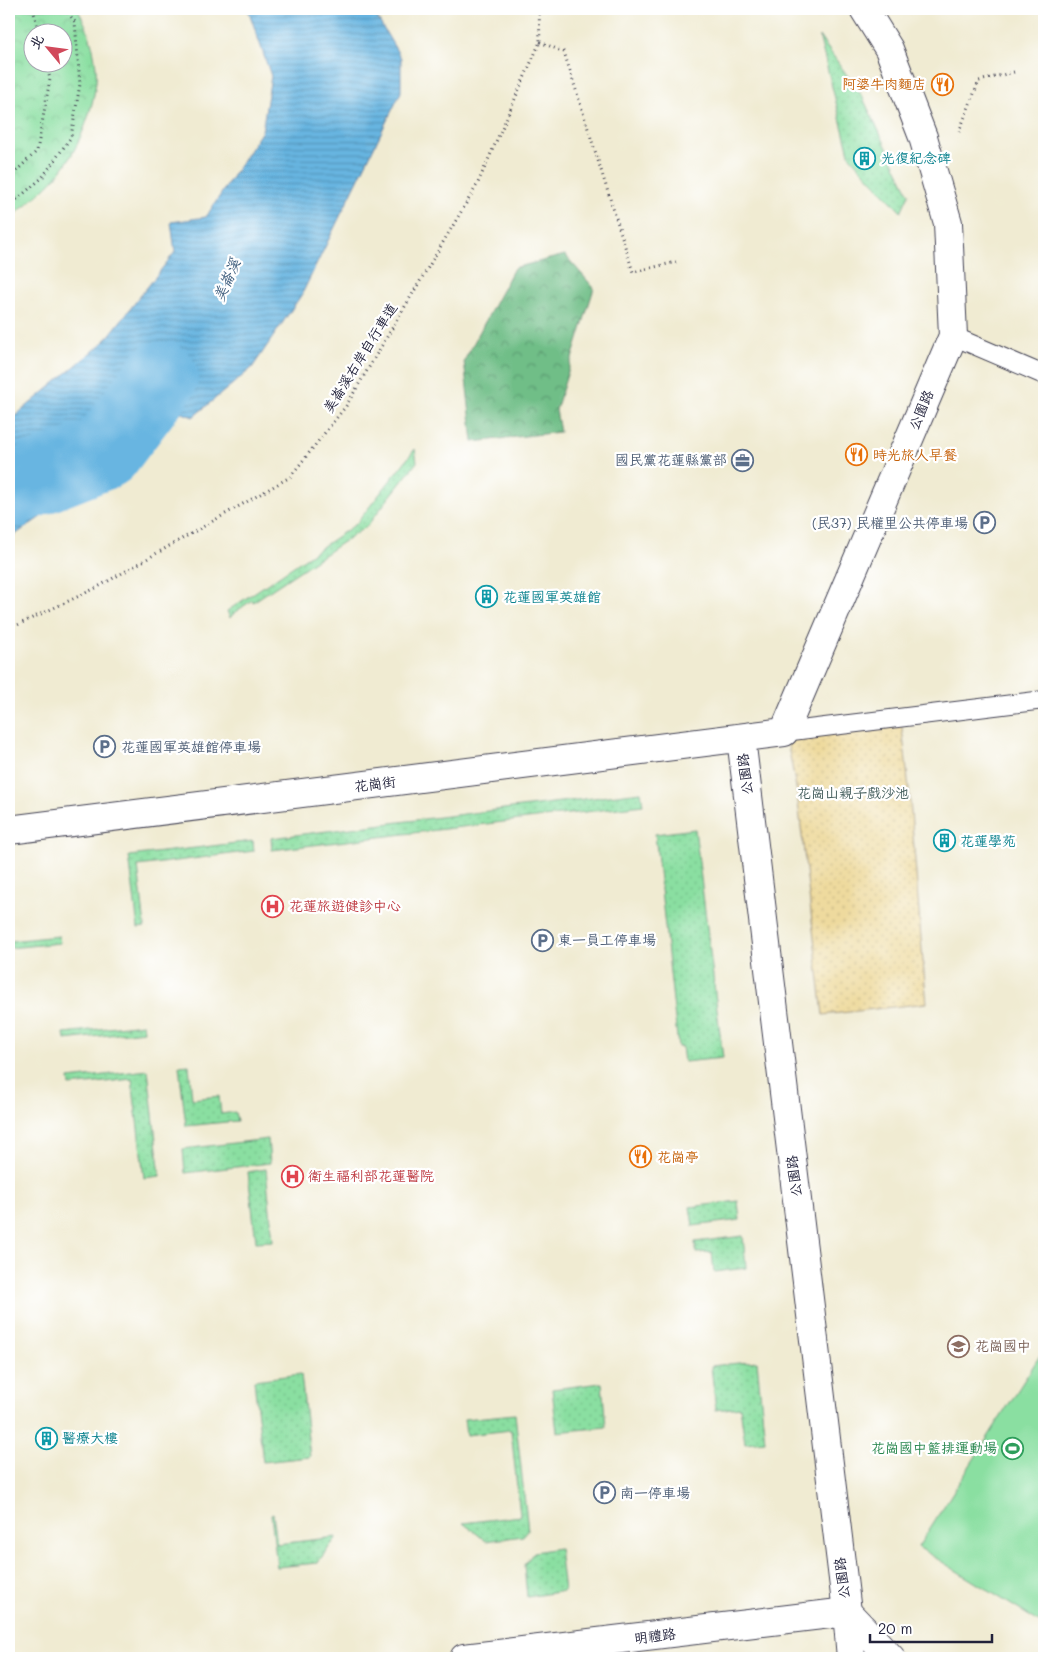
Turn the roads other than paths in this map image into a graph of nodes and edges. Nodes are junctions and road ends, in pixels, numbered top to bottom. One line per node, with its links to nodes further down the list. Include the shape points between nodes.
1 (864, 9): 2 (street, 公園路, via 889,49 923,137 948,223)
2 (953, 336): 3 (lane); 5 (street, 公園路)
3 (1044, 374)
4 (1044, 700): 5 (lane, 公園路)
5 (784, 732): 6 (street, 公園路)
6 (741, 738): 7 (street, 花崗街); 8 (street, 公園路)
7 (9, 830)
8 (847, 1612): 9 (street, 明禮路); 10 (street, 公園路); 11 (street)
9 (464, 1658)
10 (851, 1658)
11 (891, 1658)

